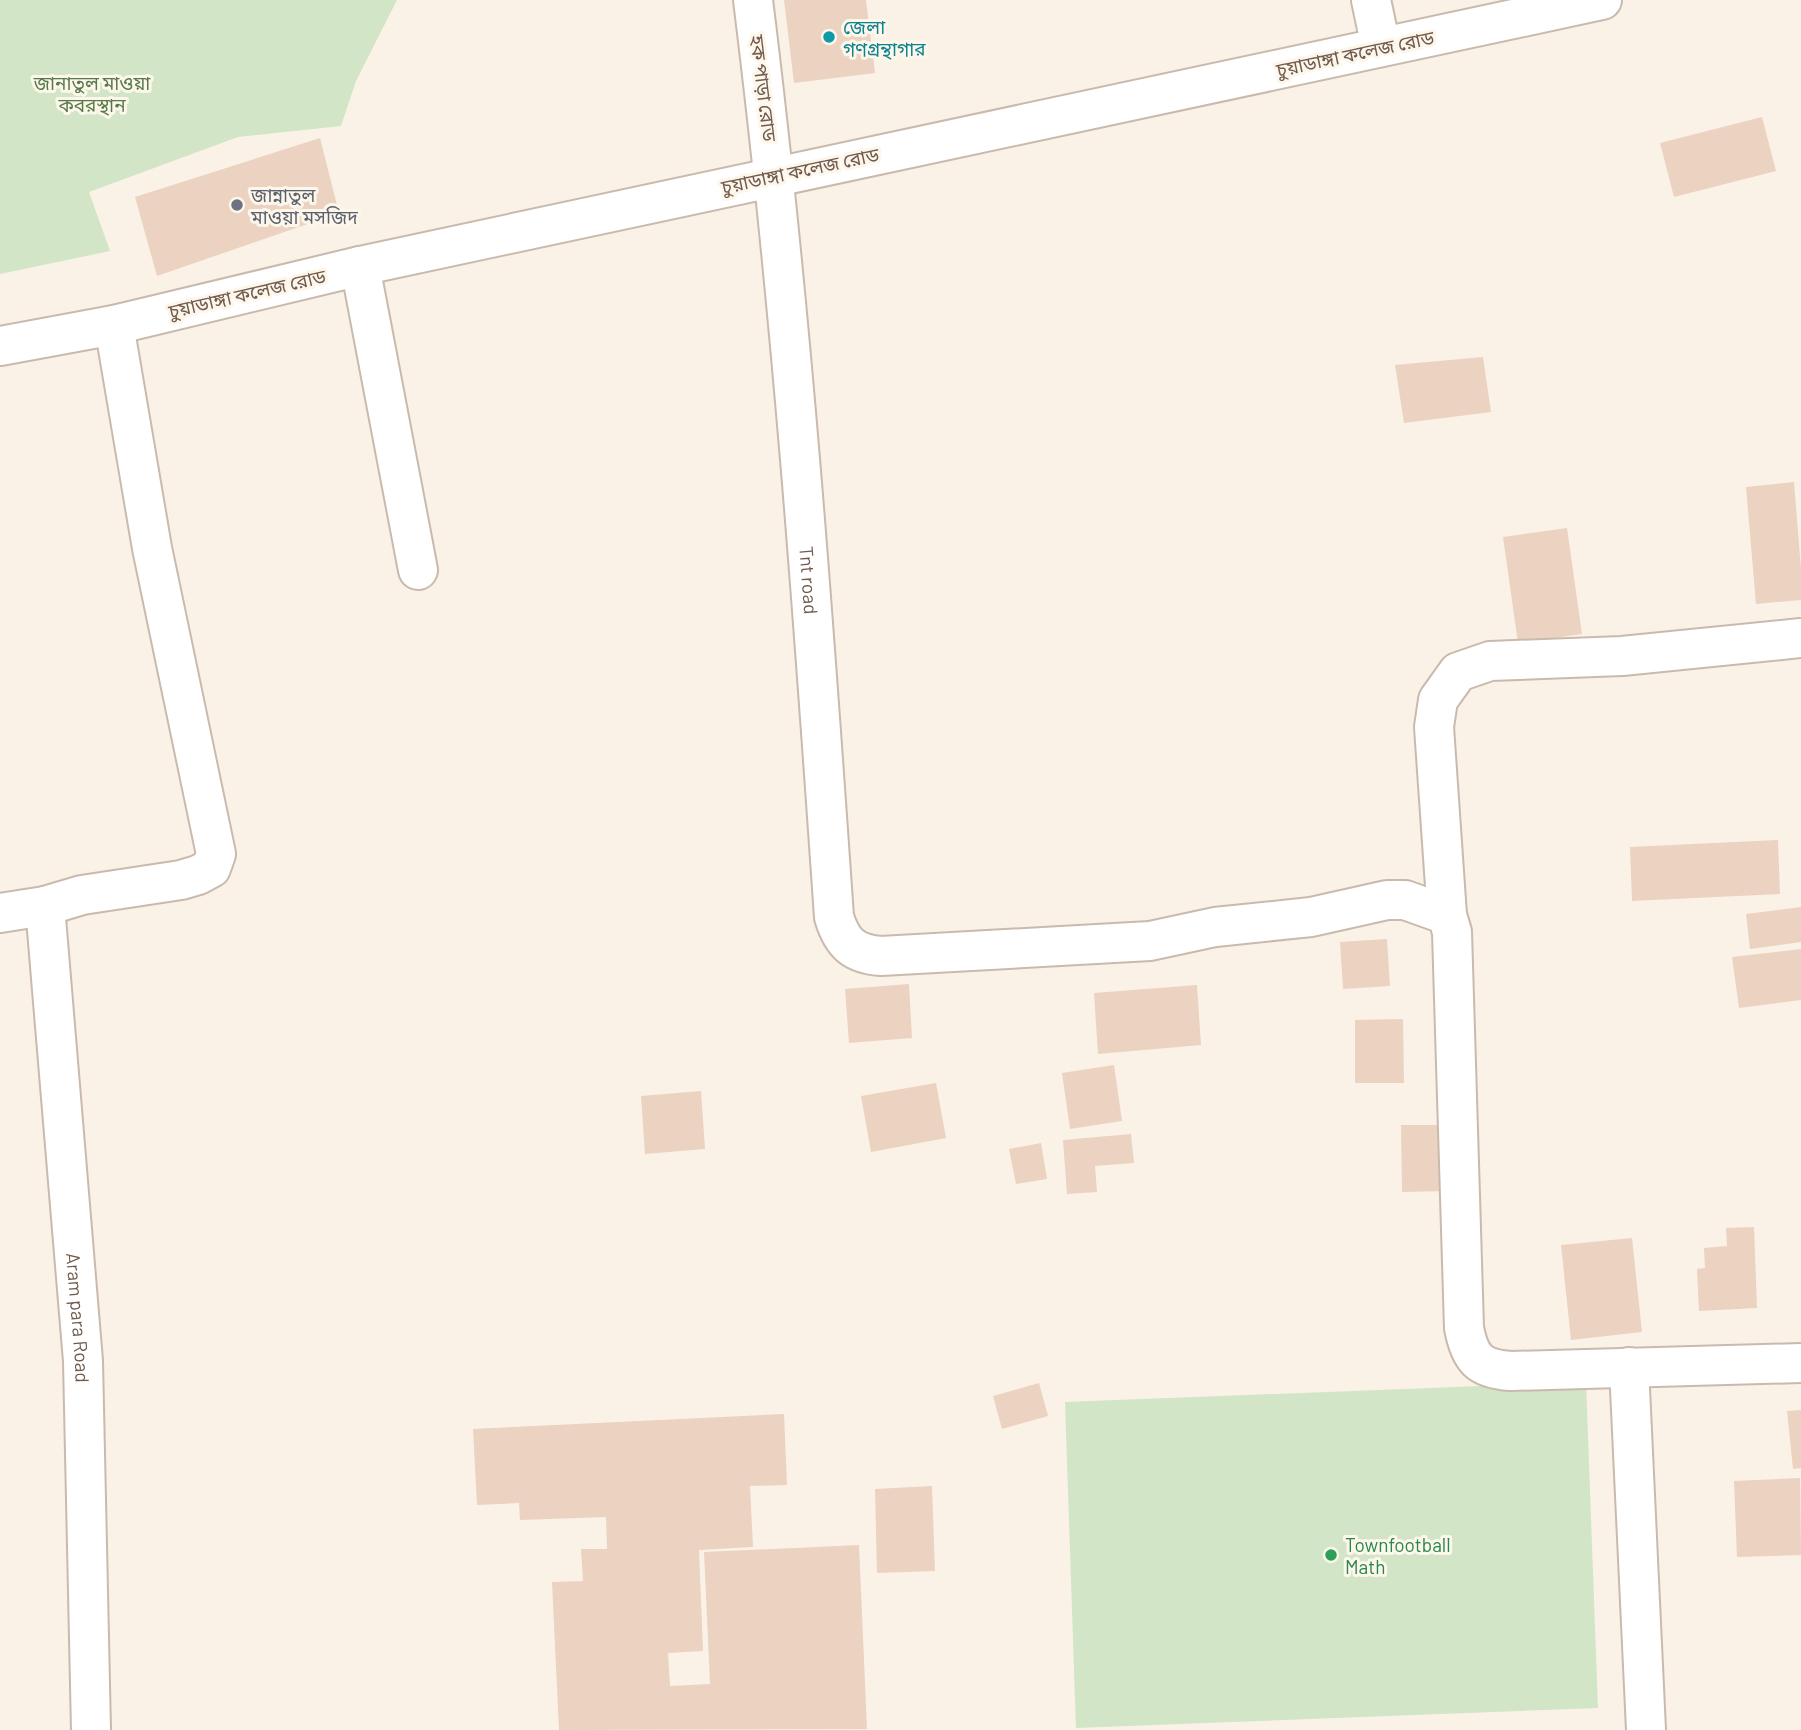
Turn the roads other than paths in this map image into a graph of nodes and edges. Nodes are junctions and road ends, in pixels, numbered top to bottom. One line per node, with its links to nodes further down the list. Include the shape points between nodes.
1 (753, 0): 5 (street, হক পাড়া রোড)
2 (1371, 0): 4 (street)
3 (1602, 0): 4 (street, চুয়াডাঙ্গা কলেজ রোড)
4 (1381, 47): 5 (street, চুয়াডাঙ্গা কলেজ রোড)
5 (775, 176): 6 (street, চুয়াডাঙ্গা কলেজ রোড); 13 (street, Tnt road, via 834,917 850,946 864,955 881,956 1150,941 1215,927 1311,917 1387,900 1405,900)
6 (360, 266): 7 (street, চুয়াডাঙ্গা কলেজ রোড); 9 (street)
7 (114, 325): 8 (street, চুয়াডাঙ্গা কলেজ রোড); 11 (street, via 152,548 216,854 211,868 198,875)
8 (0, 346)
9 (418, 570)
10 (1801, 638): 13 (street, via 1622,656 1490,661 1458,672 1438,700 1434,727)
11 (45, 906): 12 (street); 16 (street, Aram para Road, via 83,1361)
12 (0, 913)
13 (1447, 915): 15 (street, via 1452,932 1468,1349 1480,1364 1495,1370)
14 (1801, 1363): 15 (street)
15 (1629, 1367): 17 (street)
16 (91, 1730)
17 (1646, 1730)

